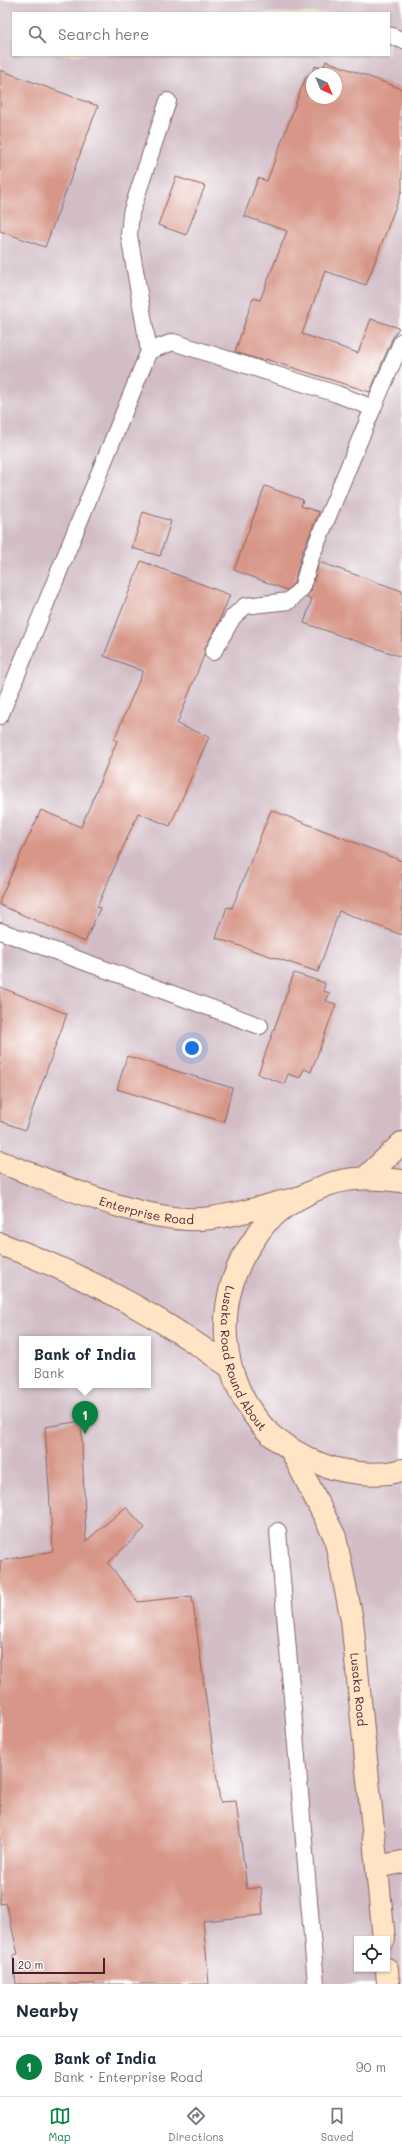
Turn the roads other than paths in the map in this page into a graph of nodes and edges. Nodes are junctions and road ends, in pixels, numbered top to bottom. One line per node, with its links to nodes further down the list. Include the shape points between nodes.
1 (390, 35): 2 (lane)
2 (402, 40)
3 (168, 101): 5 (lane, via 131,213 129,235)
4 (402, 341): 6 (lane)
5 (149, 351): 6 (lane, via 173,342); 8 (lane)
6 (373, 408): 7 (lane, via 311,558 302,588 289,601 245,606 233,616)
7 (213, 652)
8 (0, 716)
9 (0, 931): 10 (lane)
10 (260, 1026)
11 (402, 1143): 13 (main road)
12 (0, 1162): 15 (main road, Enterprise Road, via 113,1204 155,1216 201,1219)
13 (366, 1178): 14 (main road, Lusaka Road Round About); 15 (main road, Lusaka Road Round About, via 328,1185)
14 (402, 1180)
15 (299, 1198): 17 (main road, Lusaka Road Round About, via 267,1222 244,1253 229,1289 224,1328)
16 (0, 1244): 17 (main road, via 92,1283 129,1302 189,1338)
17 (230, 1367): 18 (main road, Lusaka Road Round About, via 239,1392 253,1414 270,1434)
18 (291, 1450): 19 (main road, Lusaka Road Round About, via 324,1466 360,1474); 22 (main road, Lusaka Road, via 335,1537 352,1620)
19 (402, 1470)
20 (278, 1531): 25 (lane)
21 (402, 1862): 22 (main road)
22 (377, 1867): 23 (main road, Lusaka Road)
23 (384, 1936)
24 (387, 1972): 26 (main road)
25 (316, 1984)
26 (388, 1984)

